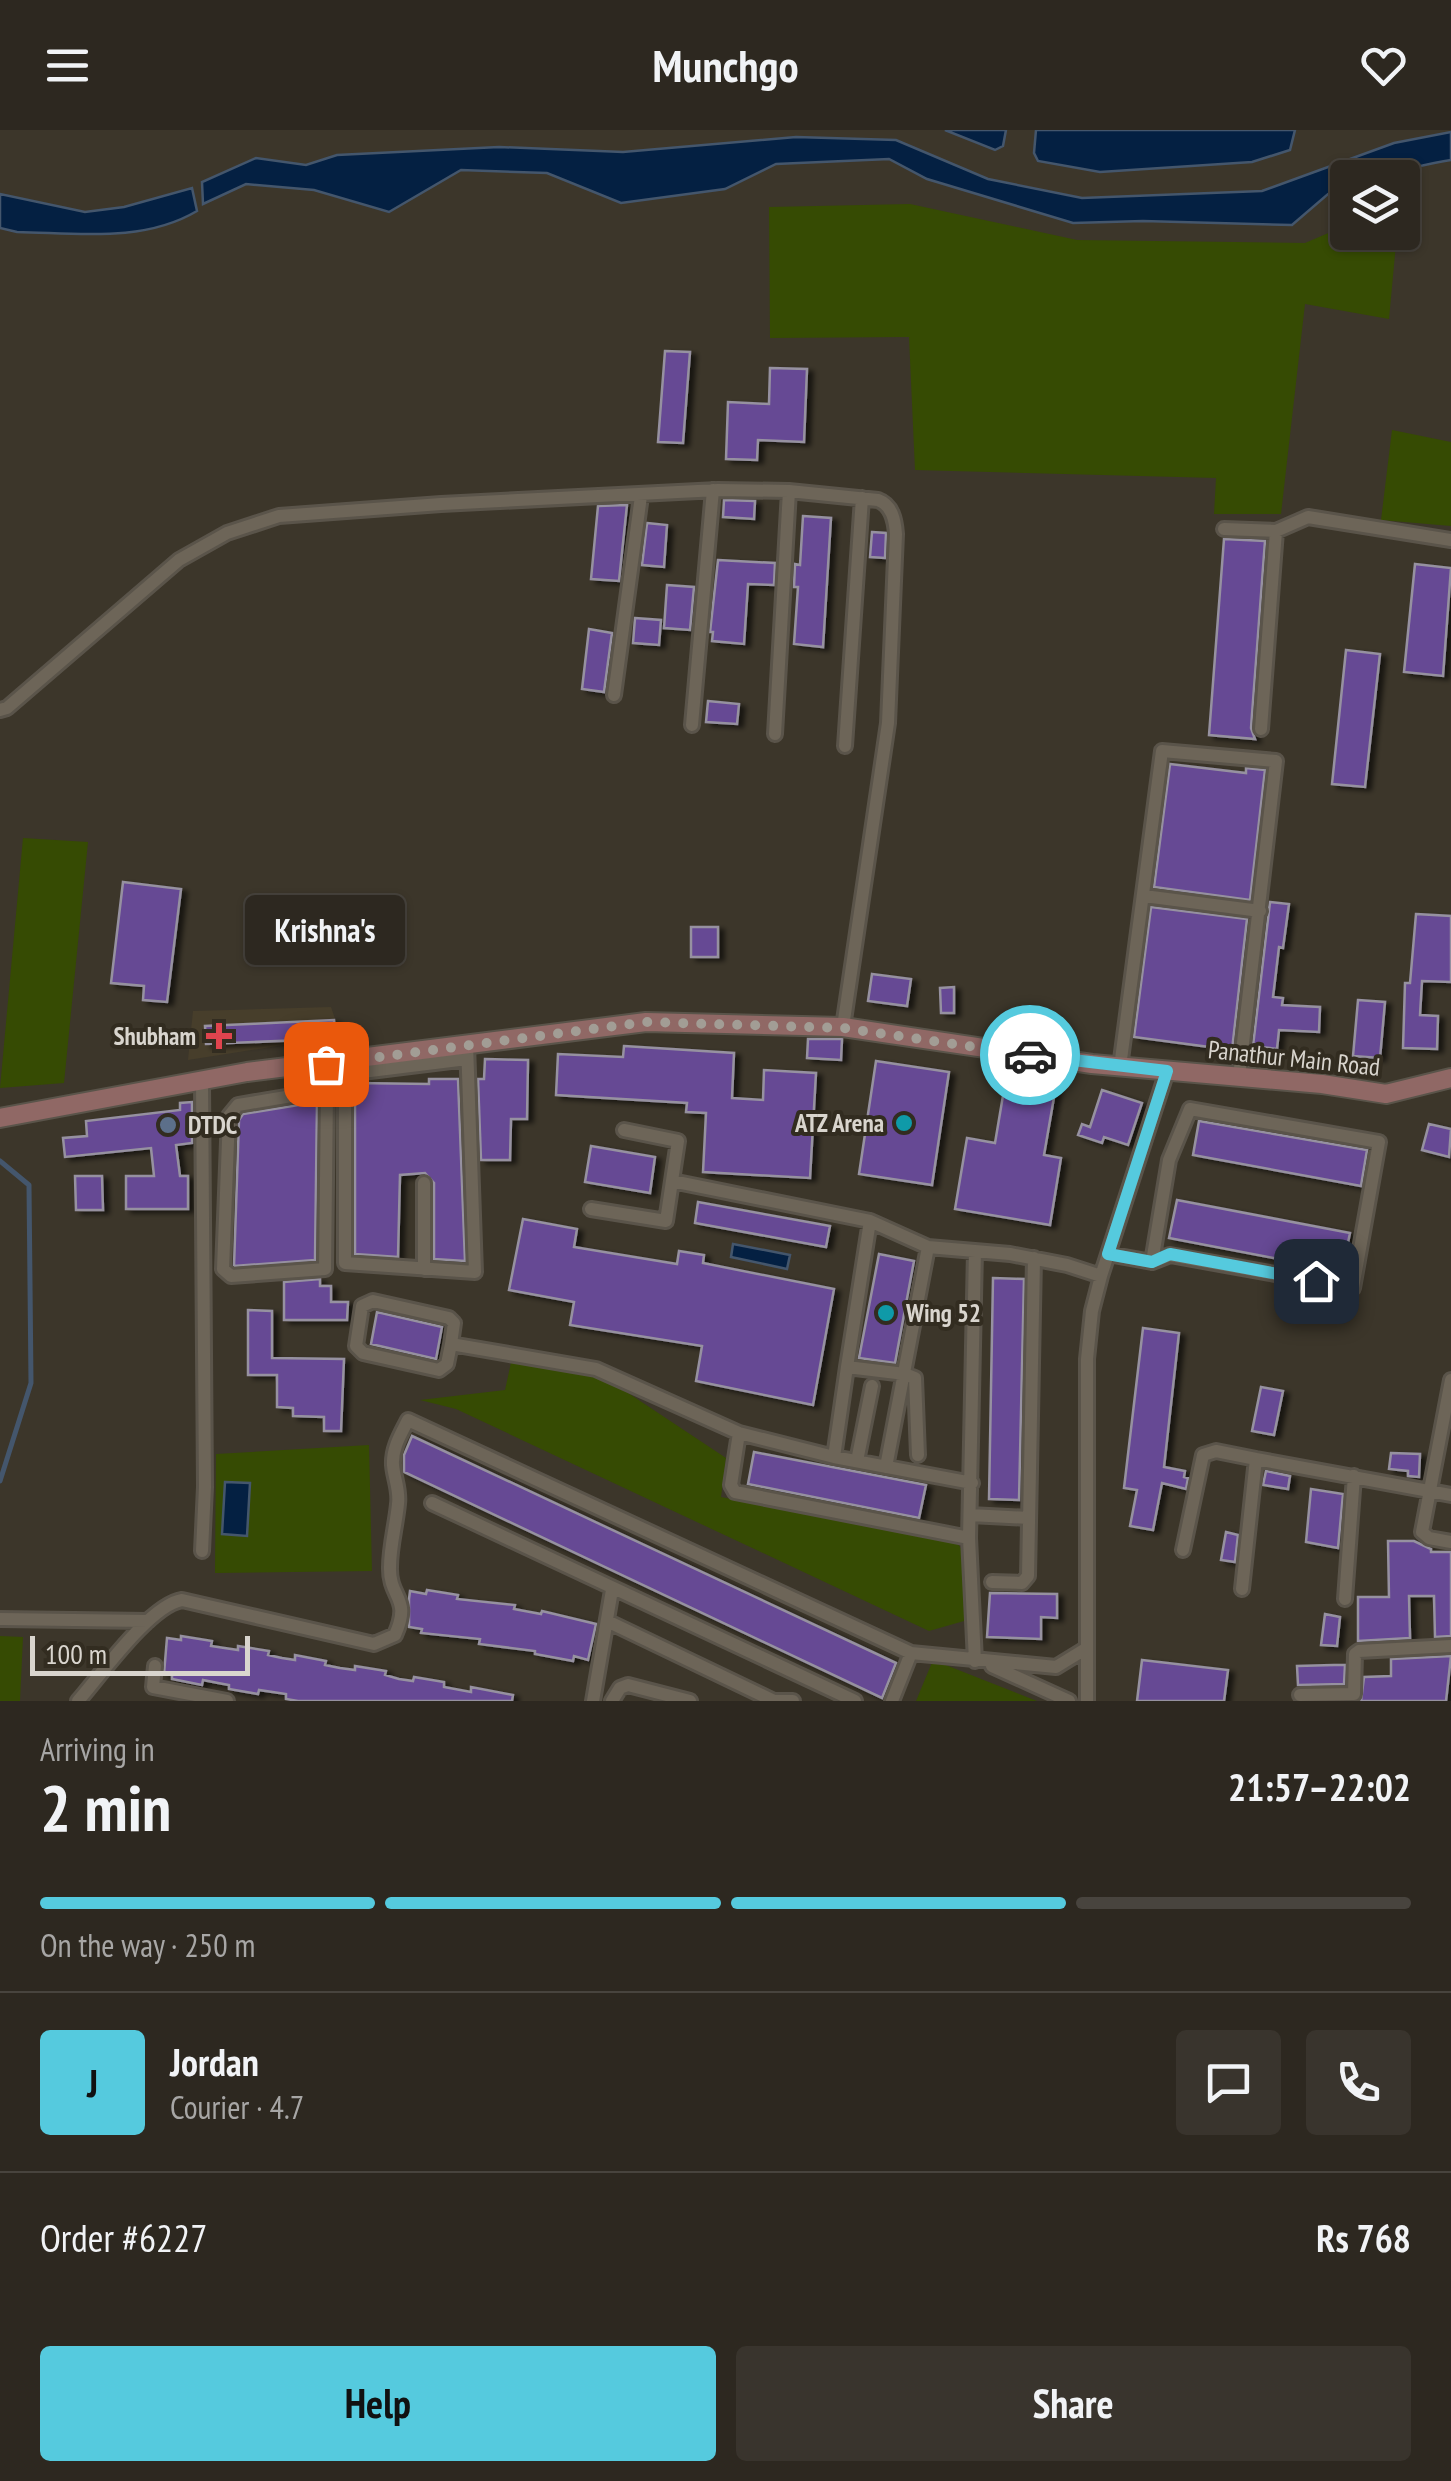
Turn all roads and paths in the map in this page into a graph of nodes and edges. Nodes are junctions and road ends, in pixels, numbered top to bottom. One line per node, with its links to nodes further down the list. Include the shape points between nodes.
1 (713, 490): 2 (street); 3 (street); 10 (street)
2 (789, 492): 4 (street); 12 (street)
3 (641, 496): 8 (street); 9 (street, via 279,516 179,560)
4 (862, 498): 13 (street); 16 (street, via 886,503 896,534 888,722)
5 (1224, 528): 6 (street)
6 (1276, 531): 7 (street, via 1308,517); 11 (street)
7 (1451, 540)
8 (614, 695)
9 (0, 710)
10 (692, 725)
11 (1261, 729)
12 (775, 734)
13 (845, 746)
14 (1144, 896): 15 (street); 15 (street, via 1162,751 1276,761); 19 (street)
15 (1260, 910): 21 (street)
16 (843, 1028): 17 (street, Panathur Main Road, via 646,1022); 19 (street, Panathur Main Road)
17 (467, 1052): 18 (street, Panathur Main Road); 36 (street, via 475,1272)
18 (339, 1067): 23 (street, Panathur Main Road, via 246,1072); 24 (street); 36 (street, via 345,1264)
19 (1120, 1067): 20 (street, Panathur Main Road)
20 (1167, 1071): 21 (street, Panathur Main Road); 33 (street)
21 (1239, 1078): 22 (street, Panathur Main Road, via 1386,1094)
22 (1451, 1078)
23 (202, 1082): 25 (street, Panathur Main Road); 60 (street)
24 (328, 1090): 24 (street, via 232,1108 223,1269 231,1276 324,1269)
25 (0, 1118)
26 (624, 1130): 27 (street, via 678,1141)
27 (672, 1182): 29 (street, via 666,1221); 30 (street)
28 (424, 1183): 36 (street)
29 (590, 1209)
30 (870, 1221): 31 (street); 39 (street)
31 (928, 1248): 32 (street); 40 (street)
32 (975, 1251): 34 (street); 51 (street)
33 (1108, 1254): 35 (street); 37 (street)
34 (1034, 1258): 37 (street); 56 (street)
35 (1152, 1262): 35 (street, via 1170,1254 1352,1288 1380,1142 1190,1109 1169,1160)
36 (424, 1269)
37 (1101, 1276): 69 (street, via 1087,1358)
38 (452, 1344): 38 (street, via 452,1318 373,1301 362,1306 356,1346 363,1353 439,1370 448,1364); 44 (street, via 596,1369)
39 (847, 1367): 40 (street); 46 (street)
40 (905, 1374): 45 (street, via 915,1378); 49 (street)
41 (1451, 1380): 43 (street)
42 (872, 1386): 48 (street)
43 (1447, 1422): 52 (street)
44 (739, 1433): 46 (street); 57 (street, via 735,1492)
45 (918, 1455)
46 (834, 1457): 48 (street)
47 (1256, 1459): 50 (street); 59 (street, via 1204,1455); 62 (street)
48 (857, 1461): 49 (street)
49 (886, 1467): 51 (street)
50 (1354, 1476): 52 (street); 64 (street)
51 (972, 1483): 55 (street)
52 (1431, 1490): 53 (street); 58 (street, via 1422,1532)
53 (1451, 1494)
54 (432, 1503): 63 (street)
55 (970, 1515): 56 (street); 57 (street)
56 (1029, 1518): 61 (street, via 1028,1579)
57 (969, 1538): 71 (street)
58 (1451, 1542)
59 (1183, 1550)
60 (202, 1551)
61 (992, 1582)
62 (1242, 1589)
63 (612, 1590): 66 (street); 80 (street)
64 (1345, 1600)
65 (0, 1619): 67 (street)
66 (607, 1621): 76 (street); 79 (street, via 774,1701)
67 (148, 1622): 70 (street, via 182,1600 374,1644 395,1635 402,1600 389,1570 399,1498 393,1466 408,1420); 74 (street)
68 (1451, 1646): 73 (street, via 1359,1650 1354,1694)
69 (1087, 1648): 71 (street, via 1056,1667); 83 (street)
70 (911, 1652): 71 (street); 81 (street)
71 (975, 1660): 82 (street)
72 (155, 1666): 75 (street, via 153,1687)
73 (1300, 1695)
74 (78, 1701)
75 (227, 1701)
76 (593, 1701)
77 (612, 1701): 78 (street, via 628,1685)
78 (690, 1701)
79 (793, 1701)
80 (856, 1701)
81 (892, 1701)
82 (1069, 1701)
83 (1087, 1701)

